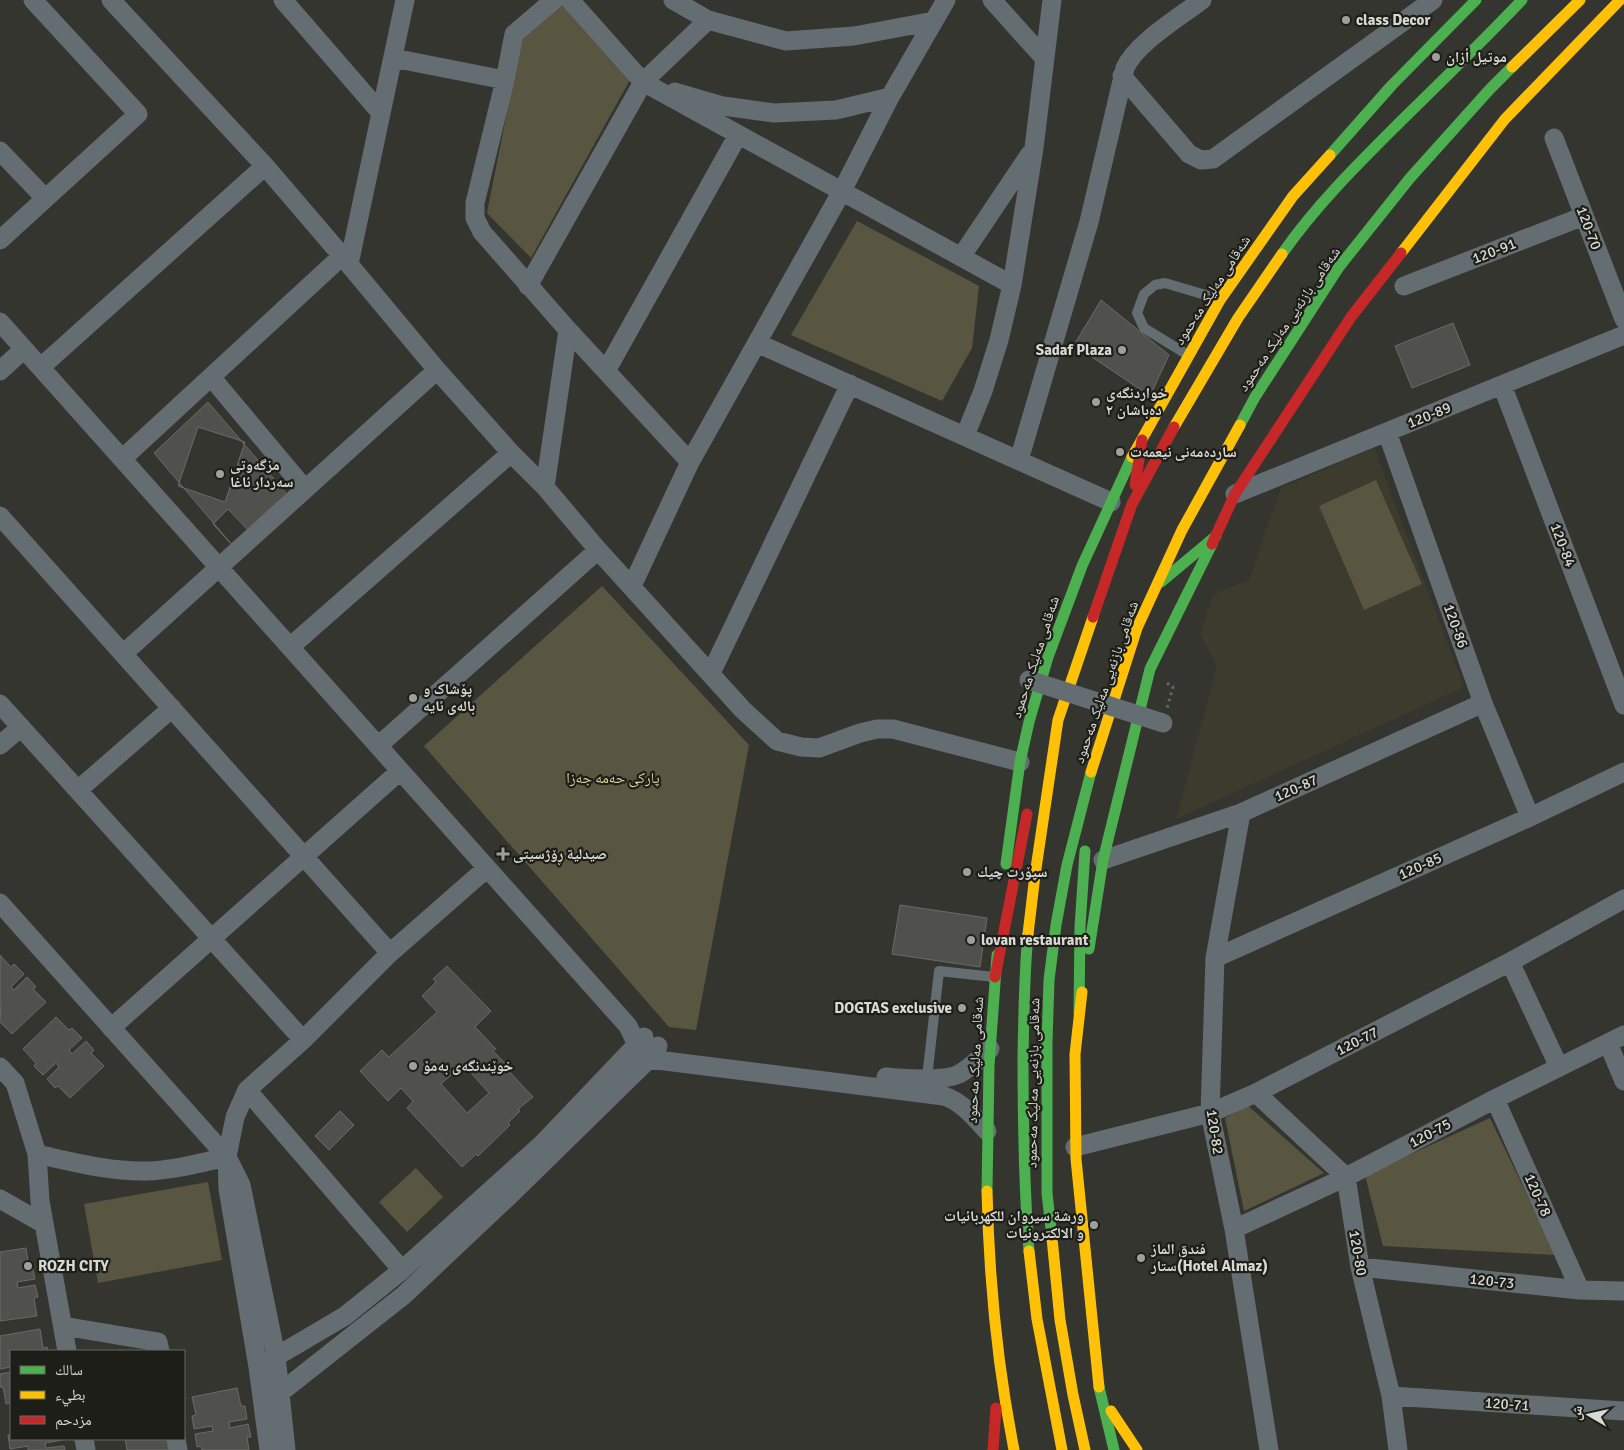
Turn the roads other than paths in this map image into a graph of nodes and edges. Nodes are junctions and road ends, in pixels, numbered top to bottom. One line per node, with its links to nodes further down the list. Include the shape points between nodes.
1 (33, 0): 32 (street, via 138,114)
2 (111, 0): 30 (street)
3 (283, 0): 25 (street)
4 (405, 0): 19 (street)
5 (554, 0): 22 (street, via 514,34)
6 (570, 0): 23 (street)
7 (673, 0): 17 (street)
8 (946, 0): 18 (street)
9 (992, 0): 20 (street)
10 (1052, 0): 20 (street)
11 (1202, 0): 21 (street, via 1137,49 1128,60)
12 (1433, 0): 21 (street, via 1213,159 1201,160 1189,154)
13 (1476, 0): 40 (main road, شەقامی مەلیک مەحمود, via 1392,85 1293,196)
14 (1522, 0): 66 (main road, شەقامی بازنەیی مەلیک مەحمود, via 1356,166 1295,236 1238,318)
15 (1580, 0): 72 (main road, شەقامی بازنەیی مەلیک مەحمود, via 1410,178 1340,267 1255,396 1182,530)
16 (1620, 0): 64 (main road, via 1505,119 1351,317)
17 (708, 20): 18 (street, via 786,41 854,36); 23 (street)
18 (934, 21): 24 (street)
19 (393, 58): 22 (street); 25 (street)
20 (1045, 59): 28 (street)
21 (1122, 76): 60 (street, via 1089,222)
22 (505, 80): 38 (street, via 475,203 475,218 482,232)
23 (643, 82): 24 (street, via 723,106 774,113 836,110); 26 (street); 38 (street)
24 (890, 97): 31 (street)
25 (381, 113): 36 (street)
26 (738, 135): 31 (street); 51 (street)
27 (1554, 138): 33 (street, 120-70)
28 (1034, 148): 35 (street); 37 (street)
29 (0, 151): 32 (street)
30 (265, 166): 36 (street); 48 (street)
31 (842, 191): 35 (street); 45 (street)
32 (45, 198): 34 (street)
33 (1584, 216): 39 (street, 120-91); 41 (street, 120-70)
34 (0, 240)
35 (961, 257): 37 (street)
36 (346, 260): 50 (street); 52 (street)
37 (1012, 285): 56 (street, via 999,340)
38 (528, 286): 43 (street)
39 (1404, 286)
40 (1220, 300): 47 (main road, شەقامی مەلیک مەحمود); 47 (lane, via 1165,283 1154,285 1144,294 1137,313 1144,328)
41 (1624, 319)
42 (0, 322): 46 (street)
43 (568, 330): 51 (street); 62 (street)
44 (1624, 335): 54 (street, 120-89)
45 (757, 343): 53 (street); 61 (street)
46 (24, 349): 48 (street); 49 (street)
47 (1188, 355): 57 (main road, شەقامی مەلیک مەحمود)
48 (40, 367): 59 (street)
49 (0, 370)
50 (437, 370): 58 (street); 63 (street)
51 (606, 371): 61 (street)
52 (211, 377): 59 (street); 63 (street)
53 (850, 384): 56 (street); 75 (street)
54 (1502, 385): 55 (street, 120-89); 79 (street, 120-84)
55 (1387, 432): 64 (street, 120-89); 77 (street, 120-86)
56 (965, 436): 60 (street)
57 (1142, 440): 65 (main road, شەقامی مەلیک مەحمود); 66 (main road)
58 (511, 453): 62 (street); 73 (street)
59 (122, 459): 70 (street)
60 (1018, 460): 65 (street)
61 (690, 462): 71 (street)
62 (545, 488): 69 (street)
63 (305, 489): 70 (street)
64 (1235, 494): 68 (main road)
65 (1111, 502): 87 (main road, شەقامی مەلیک مەحمود, via 1082,566 1048,657)
66 (1132, 504): 81 (main road, شەقامی بازنەیی مەلیک مەحمود)
67 (0, 516): 74 (street)
68 (1216, 536): 72 (main road); 96 (main road, via 1150,670)
69 (598, 550): 71 (street); 85 (street)
70 (219, 568): 73 (street); 74 (street)
71 (632, 586): 75 (street)
72 (1156, 586): 86 (main road, شەقامی بازنەیی مەلیک مەحمود, via 1138,628)
73 (290, 647): 85 (street)
74 (124, 654): 80 (street)
75 (710, 673): 87 (street, via 777,741 819,748 860,733 893,729)
76 (1029, 680): 82 (street, bridge)
77 (1483, 703): 93 (street, 120-87); 94 (street, 120-86)
78 (0, 704): 83 (street)
79 (1624, 705)
80 (172, 708): 91 (street); 95 (street)
81 (1058, 720): 90 (main road); 146 (main road, شەقامی بازنەیی مەلیک مەحمود, via 1024,972 1023,1139 1030,1268)
82 (1163, 723)
83 (21, 727): 84 (street); 91 (street)
84 (0, 745)
85 (378, 746): 88 (street)
86 (1097, 750): 105 (main road, via 1080,927); 147 (main road, شەقامی بازنەیی مەلیک مەحمود, via 1067,865 1056,925 1049,980 1047,1042 1047,1193 1052,1256 1068,1367)
87 (1020, 762): 104 (main road, شەقامی مەلیک مەحمود)
88 (400, 771): 95 (street); 97 (street)
89 (1624, 772): 94 (street, 120-85)
90 (1039, 773)
91 (78, 790): 100 (street)
92 (1030, 800): 104 (main road)
93 (1241, 813): 96 (street, 120-87); 102 (street, 120-82)
94 (1530, 817): 102 (street, 120-85)
95 (304, 856): 100 (street); 101 (street)
96 (1103, 860): 105 (main road)
97 (487, 868): 101 (street); 109 (street)
98 (1624, 899): 103 (street, 120-77)
99 (0, 903): 106 (street)
100 (212, 938): 106 (street); 108 (street)
101 (390, 953): 108 (street)
102 (1215, 958): 118 (street, 120-82)
103 (1510, 962): 112 (street); 116 (street, 120-77)
104 (995, 977): 110 (main road, شەقامی مەلیک مەحمود); 113 (lane, via 939,971)
105 (1079, 1013): 120 (main road, via 1075,1054)
106 (111, 1028): 122 (street)
107 (1616, 1039): 112 (street, 120-75); 114 (street)
108 (303, 1040): 115 (street)
109 (647, 1046): 113 (street, via 861,1074); 119 (street, via 944,1096 964,1107); 128 (street); 137 (street, via 509,1196 404,1295)
110 (990, 1049): 113 (street, via 959,1074); 119 (main road, شەقامی مەلیک مەحمود)
111 (0, 1067): 121 (street, via 15,1084)
112 (1559, 1067): 117 (street, 120-75)
113 (927, 1078)
114 (1624, 1081)
115 (247, 1090): 122 (street, via 235,1117); 128 (street)
116 (1256, 1093): 118 (street, 120-77); 123 (street)
117 (1495, 1099): 123 (street, 120-75); 130 (street, 120-78)
118 (1210, 1113): 120 (street, 120-77); 126 (street, 120-82)
119 (987, 1130): 129 (main road, شەقامی مەلیک مەحمود, via 986,1222)
120 (1075, 1147): 138 (main road)
121 (37, 1154): 122 (street, via 129,1171 163,1170); 125 (street)
122 (227, 1157): 135 (street, via 241,1185); 136 (street, via 228,1189)
123 (1346, 1177): 126 (street, 120-75); 127 (street, 120-80)
124 (0, 1199): 125 (street)
125 (44, 1224): 132 (street)
126 (1234, 1229): 150 (street, 120-82)
127 (1360, 1268): 130 (street, 120-73); 139 (street, 120-80)
128 (402, 1270): 135 (street, via 345,1316)
129 (990, 1277): 144 (main road, via 996,1415); 145 (main road, شەقامی مەلیک مەحمود, via 1002,1391)
130 (1580, 1290): 131 (street, 120-73)
131 (1624, 1291)
132 (62, 1326): 133 (street); 134 (street, via 158,1342)
133 (67, 1350)
134 (160, 1350)
135 (276, 1356): 136 (street); 137 (street)
136 (258, 1367): 140 (street)
137 (281, 1392): 140 (street); 143 (street)
138 (1100, 1395): 148 (main road); 149 (main road)
139 (1391, 1396): 141 (street, 120-71); 151 (street, 120-80)
140 (263, 1402): 142 (street)
141 (1624, 1411)
142 (269, 1450)
143 (286, 1450)
144 (994, 1450)
145 (1014, 1450)
146 (1062, 1450)
147 (1085, 1450)
148 (1114, 1450)
149 (1137, 1450)
150 (1269, 1450)
151 (1398, 1450)

